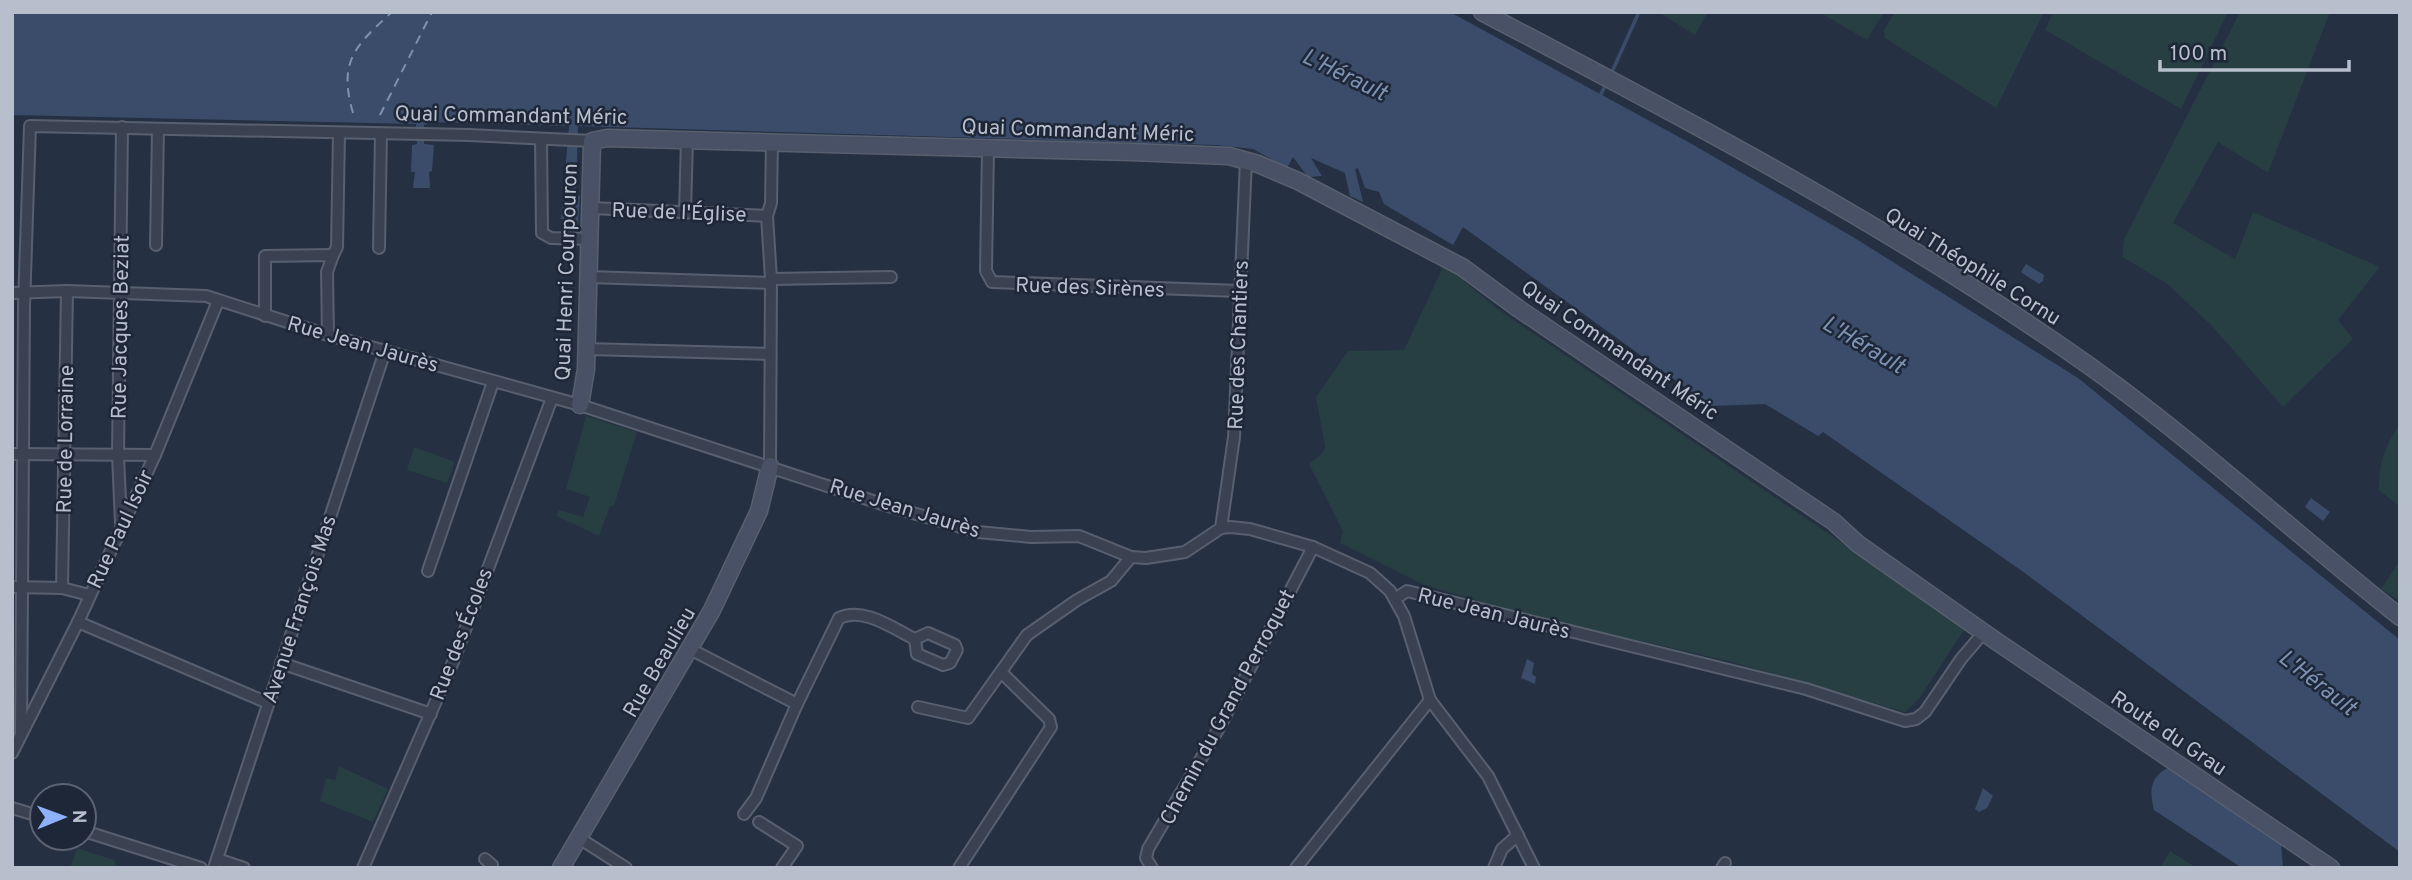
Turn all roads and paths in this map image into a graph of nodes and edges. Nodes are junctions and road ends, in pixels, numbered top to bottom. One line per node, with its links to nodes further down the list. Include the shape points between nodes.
1 (1482, 12): 50 (street, Quai Théophile Cornu, via 1866,222 2079,358)
2 (122, 127): 3 (street, Quai Commandant Méric); 22 (street, Quai Commandant Méric, via 30,126); 26 (street, Rue Jacques Beziat)
3 (158, 128): 4 (street, Quai Commandant Méric); 16 (street)
4 (339, 133): 5 (street, Quai Commandant Méric); 18 (street, via 337,247)
5 (382, 134): 6 (street, Quai Commandant Méric); 17 (street)
6 (541, 139): 8 (street, Quai Commandant Méric); 15 (street, via 542,233 551,238)
7 (687, 140): 8 (street, Quai Commandant Méric); 9 (street, Quai Commandant Méric); 13 (street)
8 (586, 141): 12 (street, Quai Henri Courpouron)
9 (772, 141): 10 (street, Quai Commandant Méric); 14 (street)
10 (988, 149): 11 (street, Quai Commandant Méric); 24 (street, Rue des Sirènes, via 986,271 992,282)
11 (1246, 160): 24 (street, Rue des Chantiers); 52 (street, Quai Commandant Méric, via 1298,181 1462,267 1834,522 1858,544)
12 (591, 208): 13 (street, Rue de l'Église); 15 (street, Quai Henri Courpouron)
13 (685, 213): 14 (street, Rue de l'Église)
14 (767, 216): 21 (street)
15 (590, 239): 19 (street, Quai Henri Courpouron)
16 (156, 245)
17 (379, 248)
18 (333, 254): 28 (street, via 265,256); 29 (street, via 327,272)
19 (589, 277): 21 (street); 30 (street, Quai Henri Courpouron)
20 (891, 277): 21 (street)
21 (771, 281): 32 (street)
22 (26, 291): 23 (street, Rue Jean Jaurès); 25 (street, Rue Jean Jaurès); 36 (street)
23 (67, 291): 26 (street, Rue Jean Jaurès); 37 (street, Rue de Lorraine)
24 (1240, 291): 42 (street, Rue des Chantiers, via 1234,436)
25 (12, 293)
26 (121, 293): 27 (street, Rue Jean Jaurès, via 196,295); 38 (street, Rue Jacques Beziat)
27 (218, 301): 28 (street, Rue Jean Jaurès); 39 (street, Rue Paul Isoir)
28 (265, 316): 29 (street, Rue Jean Jaurès)
29 (328, 335): 31 (street, Rue Jean Jaurès)
30 (587, 349): 32 (street); 35 (street, Quai Henri Courpouron)
31 (385, 351): 33 (street, Rue Jean Jaurès); 55 (street, Avenue François Mas)
32 (770, 354): 40 (street)
33 (493, 382): 34 (street, Rue Jean Jaurès); 45 (street)
34 (552, 398): 35 (street, Rue Jean Jaurès); 61 (street, Rue des Écoles)
35 (580, 405): 40 (street, Rue Jean Jaurès)
36 (17, 454): 37 (street); 46 (street)
37 (64, 454): 38 (street); 47 (street, Rue de Lorraine)
38 (118, 455): 39 (street); 41 (street, Rue Jacques Beziat)
39 (155, 455): 41 (street, Rue Paul Isoir)
40 (770, 466): 44 (street, Rue Jean Jaurès, via 960,527 1015,537 1079,536); 54 (street, Rue Beaulieu, via 756,519)
41 (121, 526): 48 (street, Rue Paul Isoir)
42 (1221, 528): 43 (street, Rue Jean Jaurès, via 1250,529); 44 (street, Rue Jean Jaurès, via 1185,552)
43 (1313, 547): 49 (street, Rue Jean Jaurès, via 1370,573); 78 (street, Chemin du Grand Perroquet, via 1219,728 1148,849 1146,858)
44 (1131, 557): 56 (street, via 1111,581 1027,635)
45 (428, 571)
46 (16, 587): 47 (street); 62 (street)
47 (62, 587): 48 (street)
48 (89, 595): 51 (street, Rue Paul Isoir)
49 (1395, 599): 52 (street, Rue Jean Jaurès, via 1407,591 1806,689 1905,721 1925,712); 57 (street)
50 (2400, 617)
51 (78, 622): 58 (street); 62 (street, Rue Paul Isoir)
52 (1984, 632): 70 (street, Route du Grau)
53 (915, 639): 59 (street, via 867,616 839,618)
54 (690, 649): 59 (street); 68 (street, Rue Beaulieu)
55 (281, 663): 58 (street, Avenue François Mas); 61 (street)
56 (1002, 673): 60 (street, via 968,718); 77 (street, via 1049,719 1051,727)
57 (1430, 700): 67 (street, via 1488,776); 79 (street)
58 (268, 703): 69 (street, Avenue François Mas)
59 (797, 704): 64 (street, via 756,798)
60 (918, 707)
61 (430, 715): 73 (street, Rue des Écoles)
62 (21, 732): 63 (street, Rue Paul Isoir)
63 (12, 753)
64 (744, 814)
65 (759, 822): 76 (street, via 797,846)
66 (98, 835): 71 (street)
67 (1518, 835): 80 (street, via 1502,849); 81 (street)
68 (579, 838): 74 (street, Rue Beaulieu); 75 (street)
69 (216, 863): 72 (street)
70 (2324, 865)
71 (201, 868)
72 (244, 868)
73 (363, 868)
74 (561, 868)
75 (626, 868)
76 (782, 868)
77 (959, 868)
78 (1152, 868)
79 (1296, 868)
80 (1494, 868)
81 (1534, 868)

